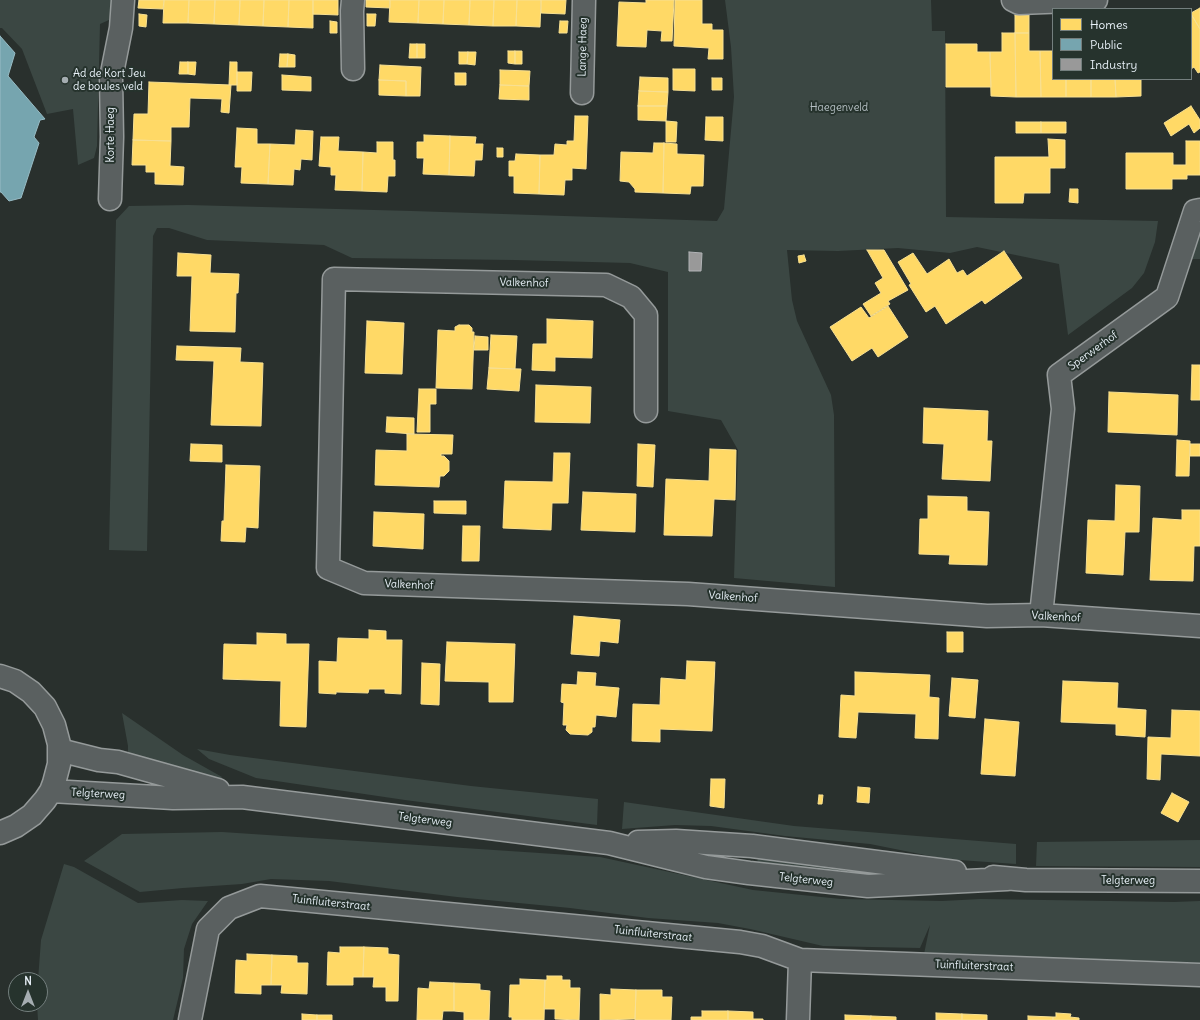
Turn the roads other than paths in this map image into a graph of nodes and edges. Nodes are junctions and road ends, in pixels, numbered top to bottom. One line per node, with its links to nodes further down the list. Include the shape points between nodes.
1 (123, 0): 8 (street, Korte Haeg, via 121,28 111,78)
2 (353, 0): 6 (street)
3 (584, 0): 7 (street, Lange Haeg)
4 (1013, 0): 5 (street, via 1018,3)
5 (1096, 0)
6 (353, 69)
7 (582, 94)
8 (110, 199)
9 (1200, 210): 11 (street, Sperwerhof, via 1195,211 1167,297 1059,375 1063,409)
10 (646, 411): 11 (street, Valkenhof, via 646,315 631,297 606,285 334,279 328,568 364,584 688,594 987,616)
11 (1041, 615): 12 (street, Valkenhof)
12 (1200, 626)
13 (0, 676): 14 (street, via 15,681 31,692 45,707 54,725)
14 (59, 750): 15 (street, via 59,764); 16 (street, Telgterweg, via 118,762)
15 (51, 792): 16 (street, Telgterweg, via 173,798); 17 (street, via 32,815)
16 (242, 797): 18 (street, Telgterweg, via 609,843 676,841 752,846 1007,879)
17 (0, 833)
18 (1200, 881)
19 (800, 960): 20 (street, Tuinfluiterstraat); 21 (street, Tuinfluiterstraat, via 762,946 740,942 260,896 229,908 208,929); 22 (street)
20 (1200, 975)
21 (190, 1020)
22 (798, 1020)

